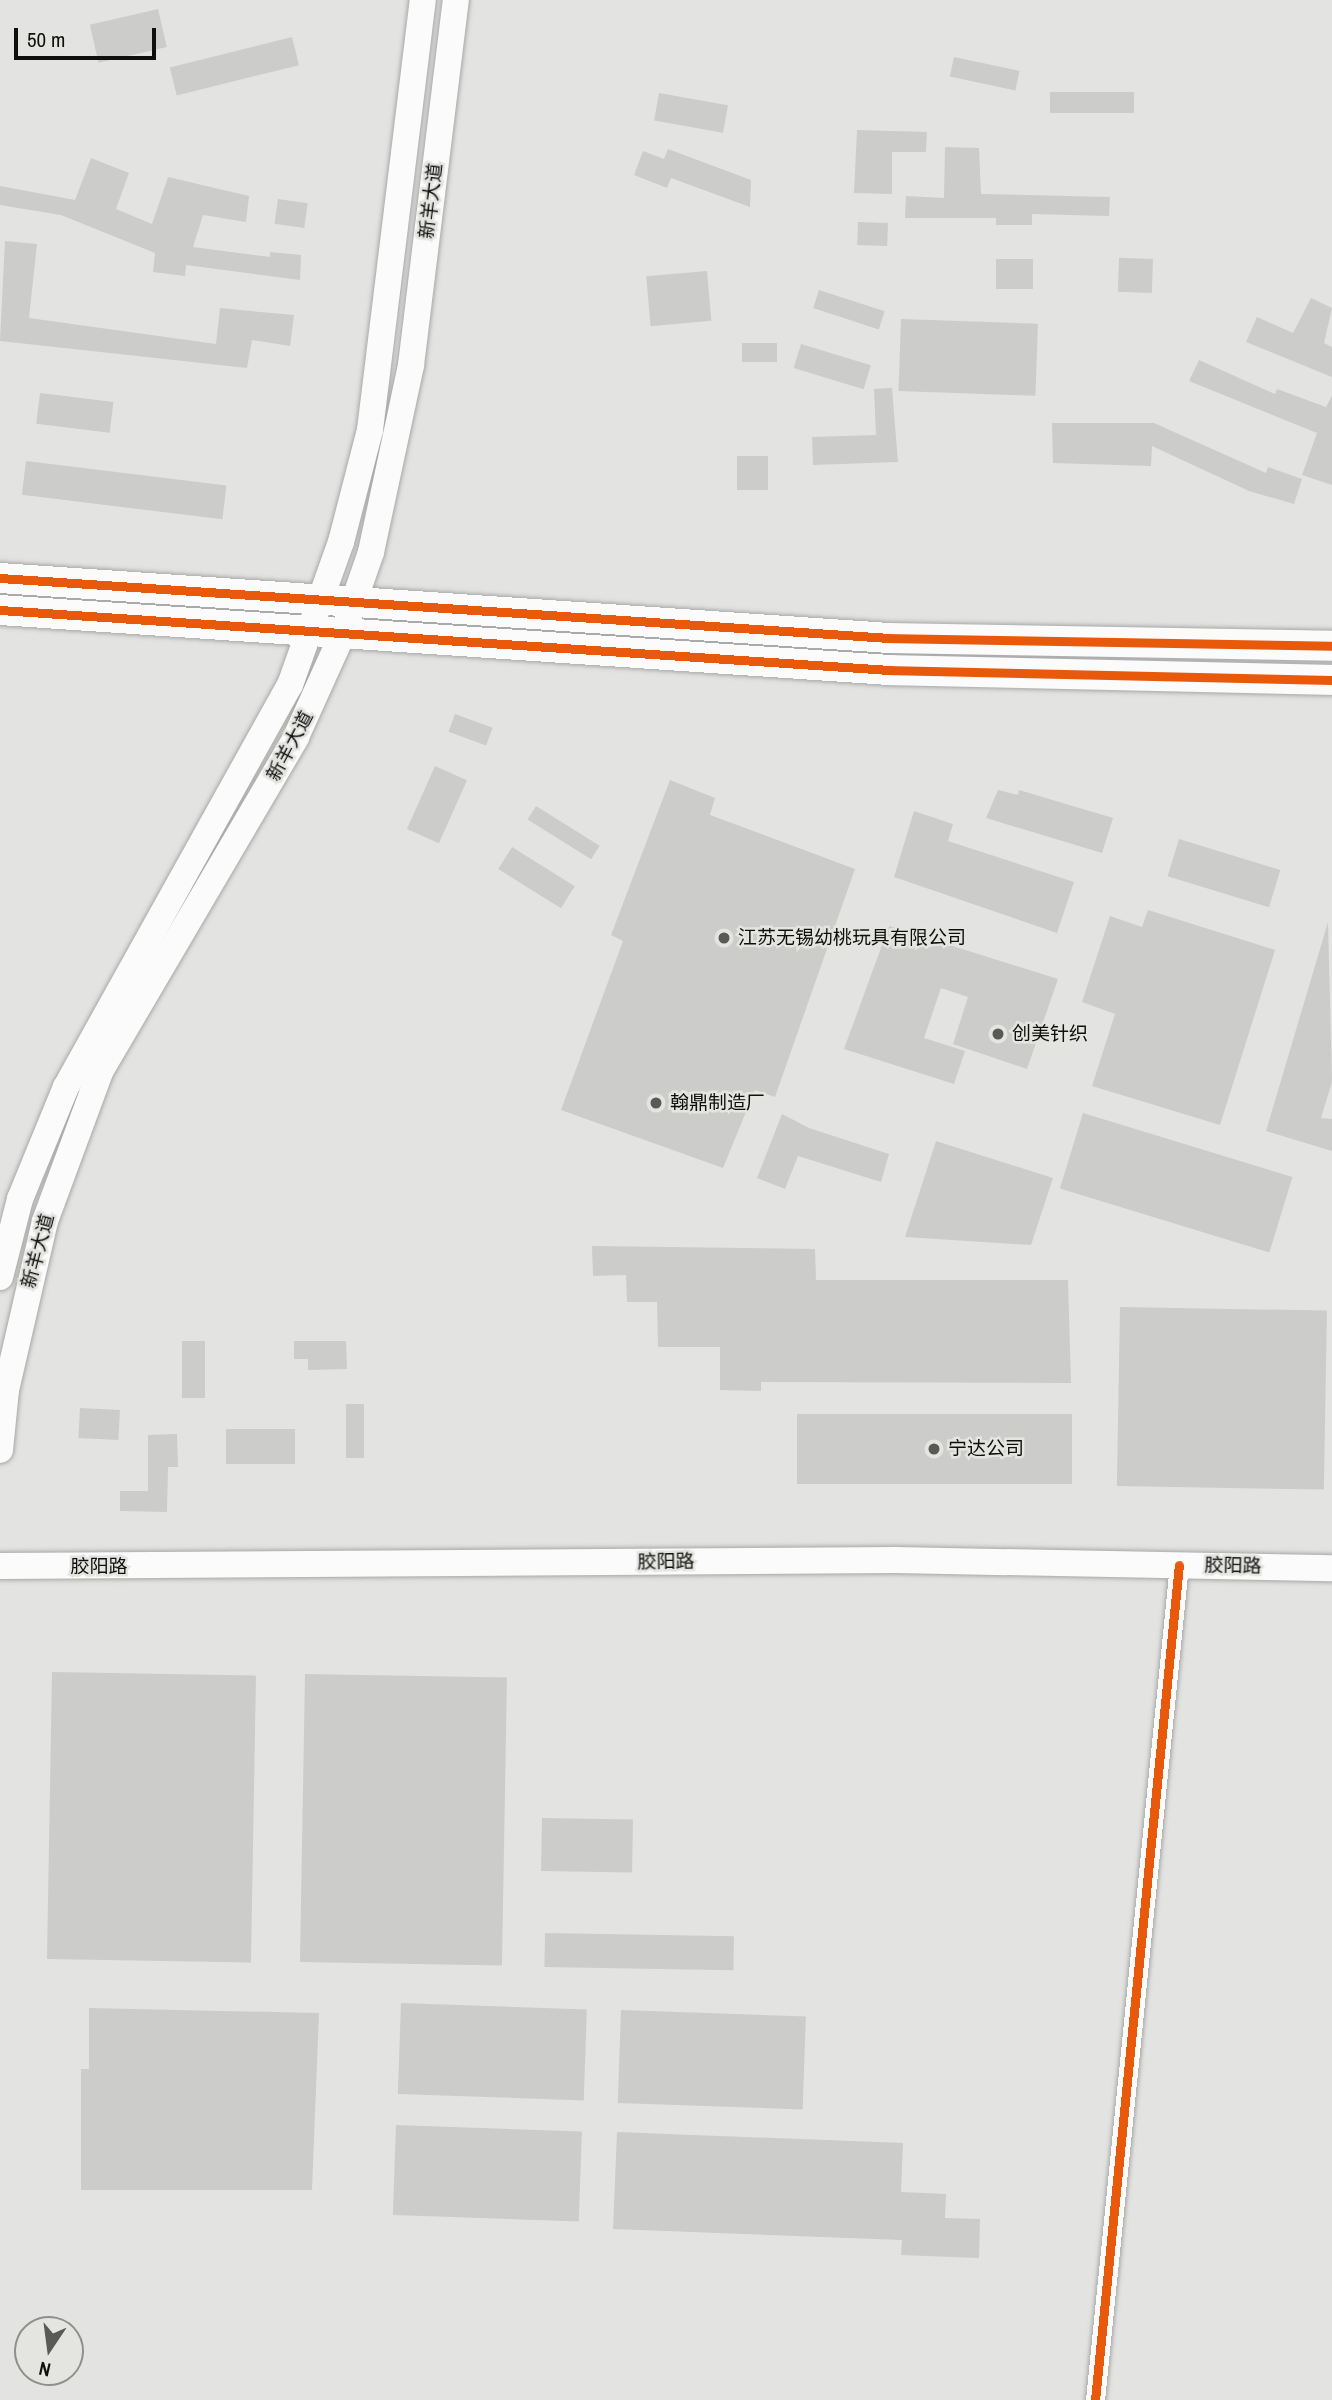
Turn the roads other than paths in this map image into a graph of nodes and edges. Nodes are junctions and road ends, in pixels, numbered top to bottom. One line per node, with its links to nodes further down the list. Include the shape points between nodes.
1 (422, 0): 4 (main road, 新羊大道, via 370,430)
2 (456, 0): 5 (main road, 新羊大道, via 395,460)
3 (0, 578): 4 (main road)
4 (320, 602): 5 (main road); 7 (main road, 新羊大道)
5 (354, 604): 8 (main road, 新羊大道); 9 (main road, via 889,638)
6 (0, 610): 7 (main road)
7 (310, 630): 8 (main road); 11 (main road, 新羊大道, via 258,748 96,1025 66,1087 20,1199)
8 (343, 633): 10 (main road, via 890,670); 12 (main road, 新羊大道, via 271,782 101,1070 45,1221 6,1390)
9 (1332, 646)
10 (1332, 680)
11 (0, 1277)
12 (0, 1450)
13 (1179, 1565): 14 (main road, 胶阳路, via 882,1560); 15 (main road, 胶阳路); 16 (street)
14 (0, 1566)
15 (1332, 1568)
16 (1094, 2400)

